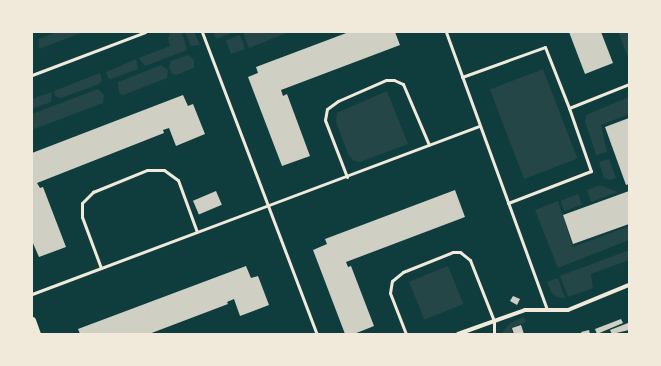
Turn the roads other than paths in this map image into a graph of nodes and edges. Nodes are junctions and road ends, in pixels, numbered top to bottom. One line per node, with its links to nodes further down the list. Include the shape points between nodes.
1 (145, 32): 4 (lane)
2 (202, 32): 12 (lane)
3 (446, 32): 5 (lane)
4 (32, 75)
5 (462, 77): 7 (lane, via 545,47); 8 (lane)
6 (629, 84): 7 (lane)
7 (569, 108): 11 (lane, via 591,171)
8 (479, 126): 9 (lane); 11 (lane)
9 (429, 145): 10 (lane); 10 (lane, via 403,84 386,80 338,101 327,109 325,120)
10 (347, 177): 12 (lane)
11 (508, 203): 17 (lane)
12 (270, 206): 13 (lane); 21 (lane)
13 (197, 232): 14 (lane); 14 (lane, via 178,180 164,170 147,170 93,192 82,203 82,217)
14 (100, 268): 16 (lane)
15 (629, 284): 17 (street, via 568,310)
16 (32, 294)
17 (547, 310): 19 (street, via 525,310)
18 (32, 320): 20 (street)
19 (494, 321): 22 (lane, via 470,260 466,255 453,252 403,272 392,281 390,293); 23 (street); 24 (lane)
20 (37, 334)
21 (317, 334)
22 (406, 334)
23 (458, 334)
24 (494, 334)

